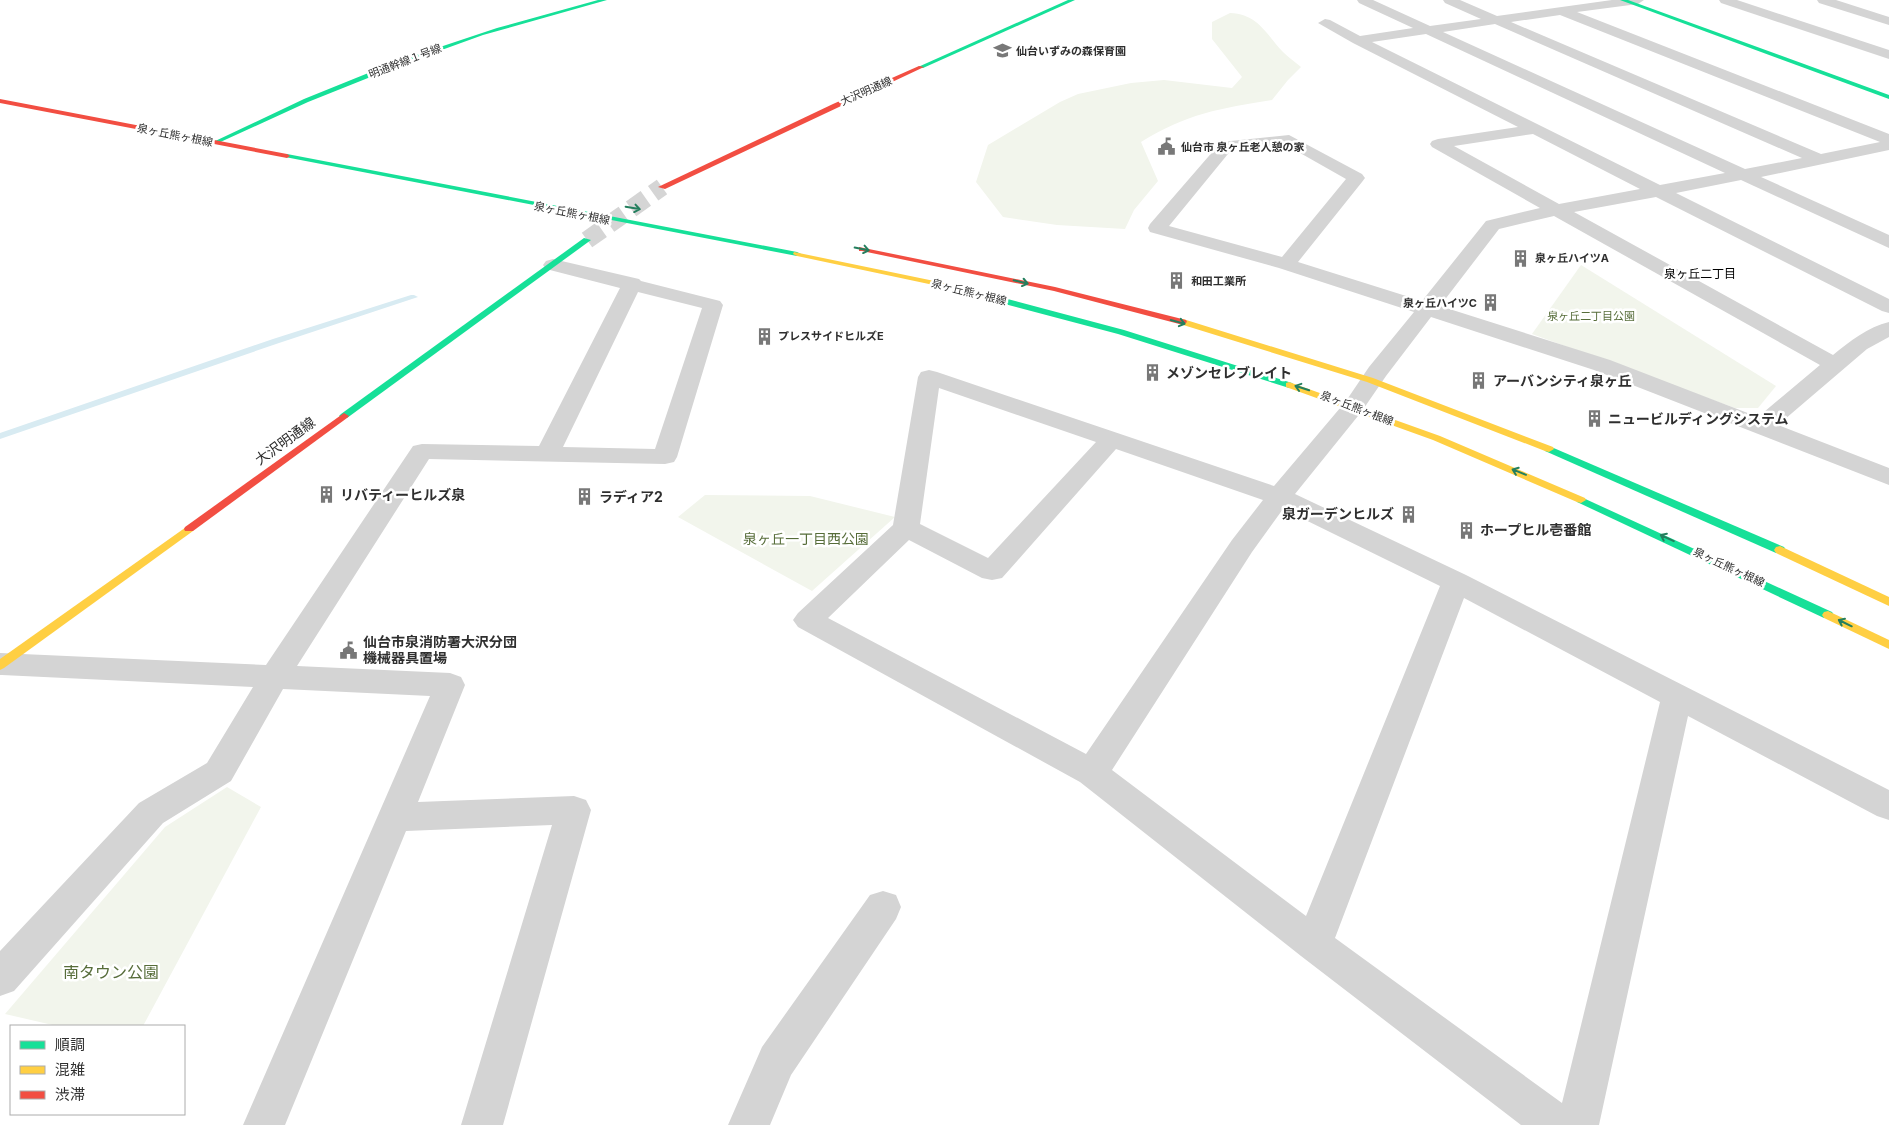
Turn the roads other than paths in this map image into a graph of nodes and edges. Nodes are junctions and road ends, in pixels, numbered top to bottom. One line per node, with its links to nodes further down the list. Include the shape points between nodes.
1 (581, 0): 22 (street, via 434,43 324,83)
2 (604, 0): 24 (street, 明通幹線１号線, via 444,46 334,88)
3 (1072, 0): 32 (street, 大沢明通線)
4 (1363, 0): 14 (street)
5 (1449, 0): 11 (street)
6 (1533, 0): 10 (street)
7 (1725, 0): 17 (street)
8 (1823, 0): 12 (street)
9 (1629, 1): 10 (street); 20 (street)
10 (1561, 11): 11 (street); 27 (street)
11 (1496, 20): 14 (street); 30 (street)
12 (1889, 21)
13 (1325, 23): 15 (street)
14 (1427, 30): 15 (street); 31 (street)
15 (1353, 37): 16 (street); 23 (street)
16 (1321, 39)
17 (1889, 55)
18 (0, 89): 19 (street)
19 (29, 94)
20 (1889, 97)
21 (0, 101): 26 (street, 泉ヶ丘熊ヶ根線)
22 (216, 130): 24 (street, 泉ヶ丘熊ヶ根線); 26 (street)
23 (1534, 130): 33 (street); 34 (street, via 1438,144)
24 (234, 133): 25 (street, 泉ヶ丘熊ヶ根線); 28 (street, 明通幹線１号線)
25 (253, 137)
26 (195, 139): 28 (street, 泉ヶ丘熊ヶ根線)
27 (1889, 140)
28 (214, 143): 48 (street, 泉ヶ丘熊ヶ根線, one-way to 28, via 1121,332 944,285)
29 (1889, 145): 30 (street)
30 (1820, 160): 31 (street)
31 (1740, 174): 33 (street); 36 (street)
32 (662, 186)
33 (1656, 190): 34 (street); 43 (street)
34 (1556, 210): 44 (street, via 1493,225); 46 (street)
35 (1881, 220): 36 (street)
36 (1855, 226): 38 (street)
37 (587, 240): 41 (street, 大沢明通線)
38 (1889, 242)
39 (846, 246): 47 (street, 泉ヶ丘熊ヶ根線, one-way to 47, via 942,264 1115,305)
40 (1286, 264): 40 (street, via 1240,252 1157,228 1227,145 1289,140 1356,178); 44 (street)
41 (553, 265): 42 (street); 58 (street, 大沢明通線)
42 (632, 283): 51 (street); 51 (street, via 713,305 665,457)
43 (1889, 307)
44 (1428, 308): 47 (street); 49 (street, via 1602,365)
45 (1889, 328): 46 (street, via 1859,344)
46 (1834, 364): 49 (street)
47 (1372, 381): 48 (street); 56 (street, 泉ヶ丘熊ヶ根線, via 1524,438 1631,483)
48 (1354, 406): 53 (street); 57 (street, 泉ヶ丘熊ヶ根線, one-way to 48, via 1620,516)
49 (1761, 427): 52 (street)
50 (1112, 439): 53 (street); 54 (street, via 992,571); 54 (street, via 929,377)
51 (547, 454): 59 (street, via 422,451)
52 (1889, 477)
53 (1279, 497): 55 (street); 61 (street, via 1242,546)
54 (906, 528): 61 (street, via 808,620)
55 (1456, 582): 60 (street); 65 (street)
56 (1889, 602)
57 (1889, 645)
58 (1, 664): 59 (street)
59 (274, 676): 63 (street, via 450,685); 66 (street, via 219,772 151,814)
60 (1677, 696): 62 (street); 71 (street)
61 (1092, 773): 65 (street)
62 (1889, 806)
63 (394, 817): 67 (street); 68 (street, via 574,810)
64 (883, 907): 69 (street, via 776,1061)
65 (1314, 944): 70 (street)
66 (0, 978)
67 (264, 1125)
68 (482, 1125)
69 (748, 1125)
70 (1556, 1125)
71 (1578, 1125)

